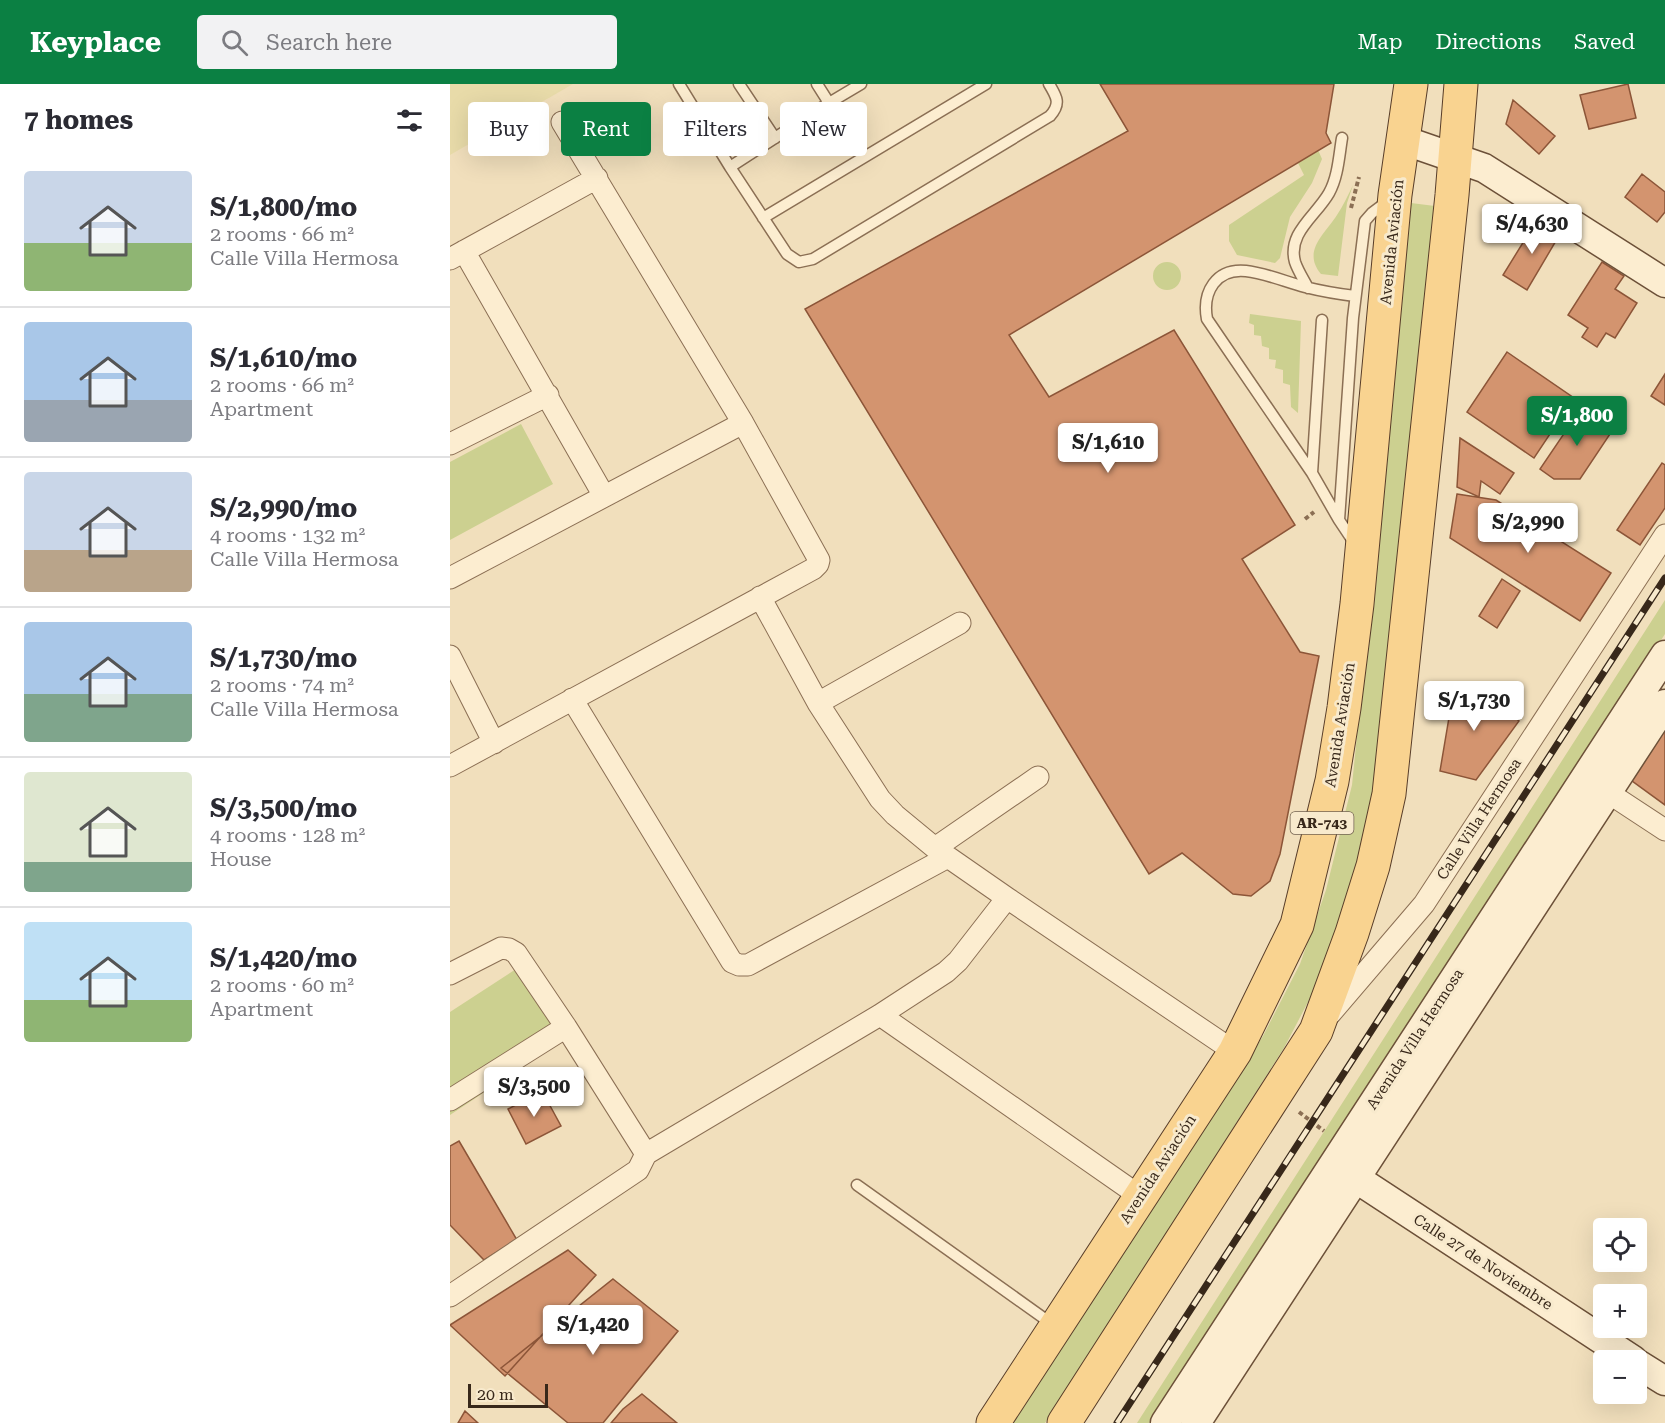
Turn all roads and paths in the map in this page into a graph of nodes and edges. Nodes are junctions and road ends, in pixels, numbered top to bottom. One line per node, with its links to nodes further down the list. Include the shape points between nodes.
1 (679, 84): 17 (lane)
2 (739, 84): 12 (lane)
3 (817, 84): 9 (lane)
4 (861, 84): 10 (lane)
5 (987, 84): 20 (lane)
6 (1049, 84): 20 (lane, via 1058,98 1057,108 1050,116 813,259 792,259)
7 (1411, 84): 14 (main road, Avenida Aviación / AR-743)
8 (1461, 84): 16 (main road)
9 (828, 102)
10 (831, 102)
11 (780, 135): 12 (lane)
12 (775, 138): 17 (lane)
13 (1342, 138): 23 (lane, via 1328,194 1296,238 1296,263)
14 (1403, 140): 16 (main road); 19 (main road, Avenida Aviación / AR-743)
15 (583, 156): 18 (street)
16 (1454, 156): 22 (main road, via 1484,168); 52 (main road, via 1389,794 1373,866)
17 (730, 167): 20 (lane)
18 (597, 178): 21 (street); 27 (street)
19 (1395, 195): 24 (lane, via 1365,221); 33 (main road, Avenida Aviación / AR-743)
20 (763, 218)
21 (457, 255): 26 (street)
22 (1665, 283)
23 (1308, 288): 24 (lane); 29 (lane, via 1235,271 1213,282 1205,304 1207,319)
24 (1355, 296): 31 (lane)
25 (1322, 320): 29 (lane)
26 (548, 395): 28 (street); 30 (street)
27 (743, 423): 30 (street); 35 (street, via 819,560 813,569)
28 (450, 444)
29 (1312, 473): 31 (lane)
30 (604, 496): 34 (street)
31 (1339, 520): 33 (lane)
32 (1665, 535): 52 (street, Calle Villa Hermosa, via 1424,904)
33 (1361, 553): 53 (main road, Avenida Aviación / AR-743, via 1332,781 1297,925)
34 (450, 578)
35 (760, 597): 39 (street); 40 (street)
36 (960, 623): 40 (street)
37 (1665, 655): 45 (main road, Avenida Villa Hermosa)
38 (450, 656): 42 (street)
39 (572, 699): 42 (street); 47 (street, via 732,962 739,965 748,965)
40 (818, 703): 47 (street, via 880,799)
41 (1665, 704): 45 (main road, Avenida Villa Hermosa)
42 (494, 742): 43 (street)
43 (450, 766)
44 (1038, 777): 47 (street)
45 (1596, 785): 46 (street); 56 (main road, Avenida Villa Hermosa)
46 (1665, 830)
47 (941, 853): 48 (street)
48 (1006, 898): 50 (street, via 953,967); 53 (street)
49 (450, 974): 51 (street, via 501,948 509,949 516,953)
50 (880, 1015): 55 (street); 58 (street)
51 (566, 1027): 54 (street); 55 (street)
52 (1316, 1030): 65 (main road)
53 (1235, 1052): 58 (main road, Avenida Aviación / AR-743)
54 (450, 1100)
55 (646, 1154): 59 (street, via 638,1170)
56 (1345, 1171): 61 (main road, Calle 27 de Noviembre); 66 (main road, Avenida Villa Hermosa); 67 (main road, Avenida Villa Hermosa)
57 (856, 1185): 60 (lane)
58 (1141, 1197): 60 (main road, Avenida Aviación / AR-743)
59 (450, 1296)
60 (1056, 1327): 64 (main road, Avenida Aviación / AR-743)
61 (1617, 1350)
62 (1647, 1370): 63 (main road, Calle 27 de Noviembre)
63 (1665, 1381)
64 (993, 1423)
65 (1064, 1423)
66 (1165, 1423)
67 (1196, 1423)

